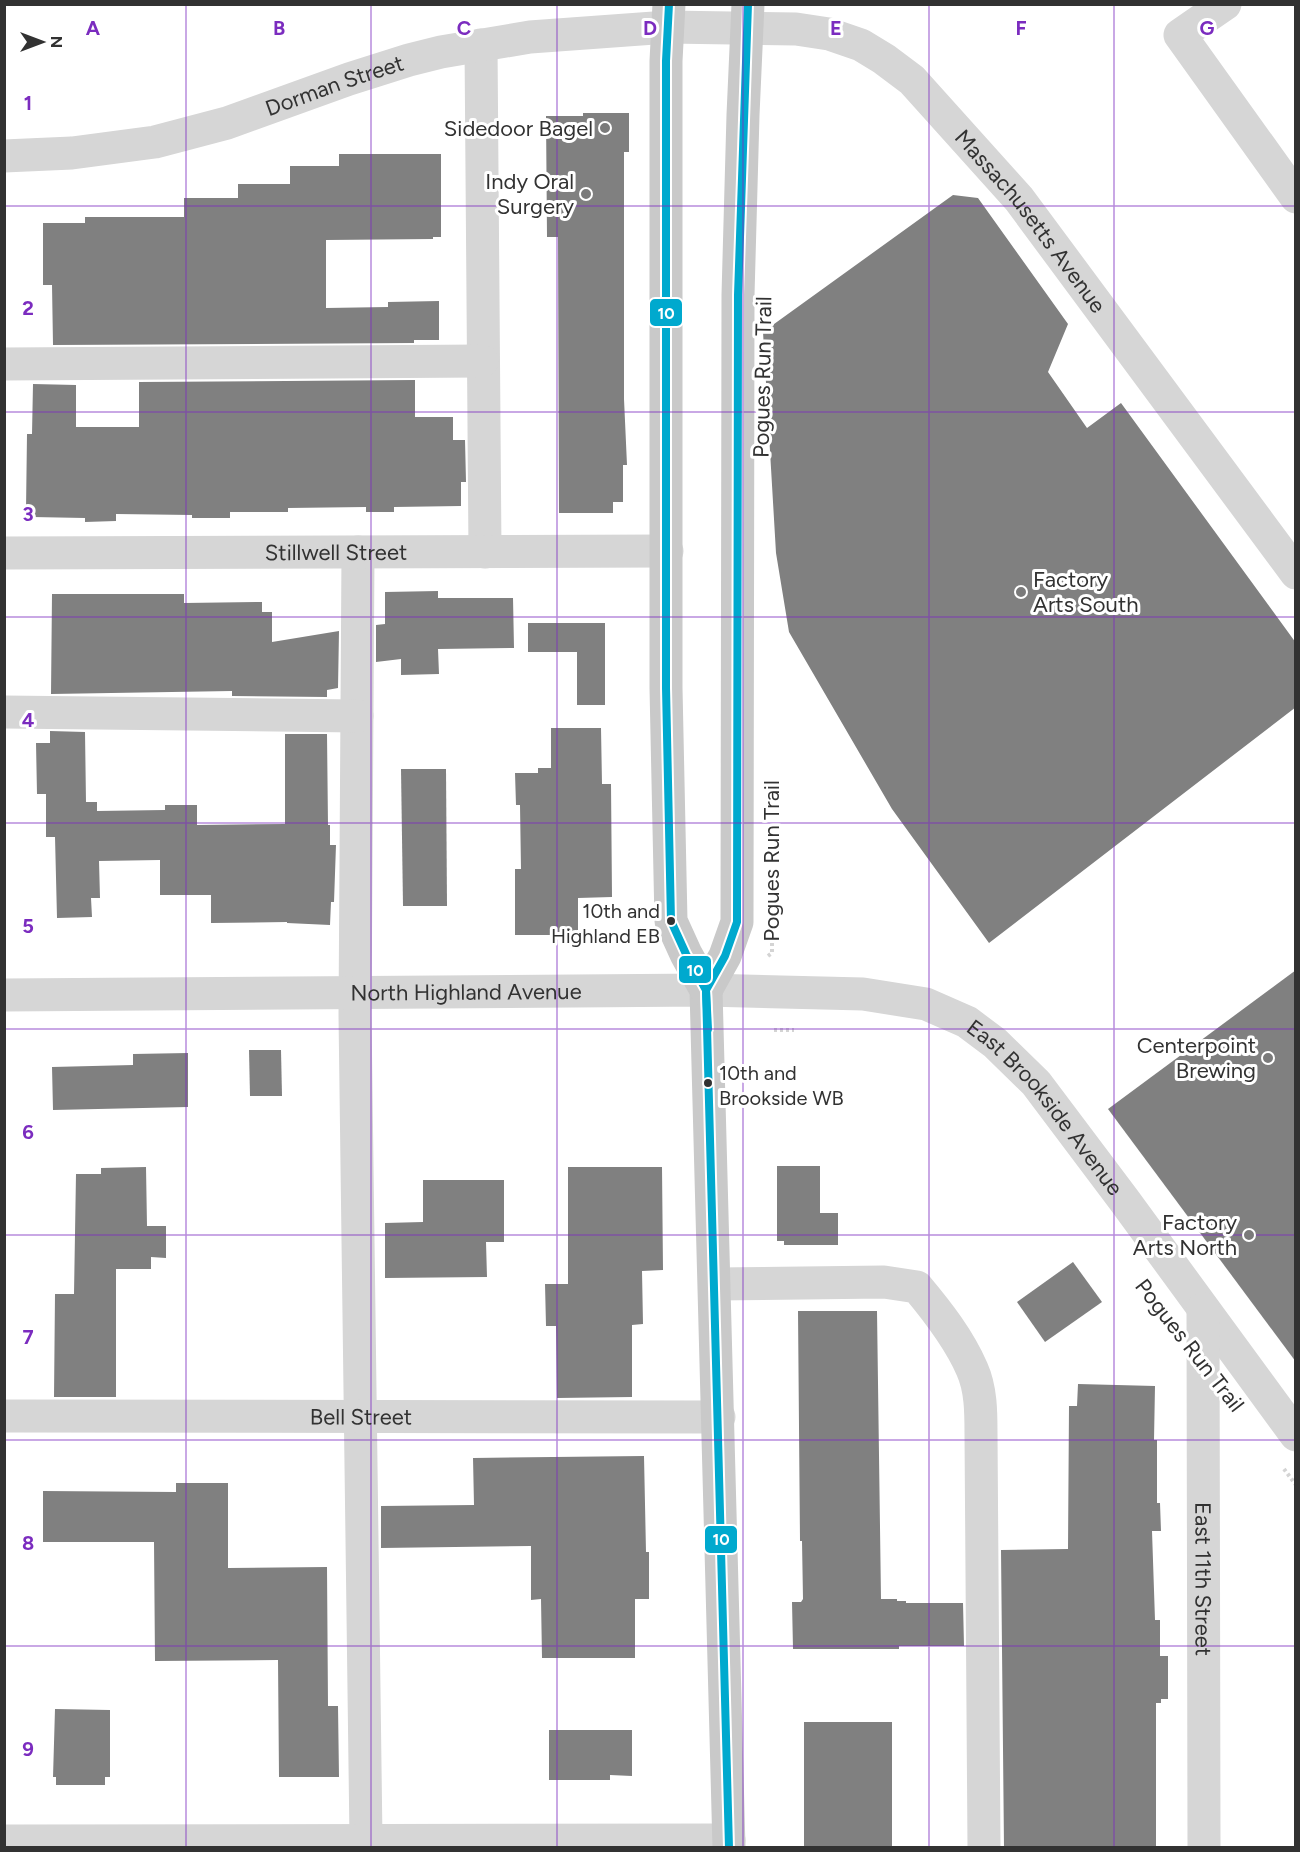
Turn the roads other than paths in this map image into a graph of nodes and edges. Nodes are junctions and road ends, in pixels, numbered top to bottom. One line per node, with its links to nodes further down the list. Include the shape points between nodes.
1 (1223, 5): 6 (street, via 1179,35)
2 (668, 16): 3 (street, Massachusetts Avenue); 4 (street, Dorman Street); 9 (main road)
3 (748, 17): 13 (street, Massachusetts Avenue, via 861,45 912,80 1019,199); 16 (main road, via 738,295 737,922 725,956)
4 (481, 45): 5 (street, Dorman Street, via 409,60 227,123 155,142 72,153); 7 (street)
5 (4, 156)
6 (1296, 197)
7 (482, 361): 8 (street); 11 (street)
8 (4, 364)
9 (667, 551): 11 (street, Stillwell Street); 16 (main road, via 671,921)
10 (358, 552): 11 (street, Stillwell Street); 12 (street, Stillwell Street); 15 (street)
11 (485, 552)
12 (4, 553)
13 (1296, 573)
14 (4, 712): 15 (street)
15 (357, 716): 17 (street)
16 (706, 990): 17 (street, North Highland Avenue); 19 (street, North Highland Avenue, via 863,994); 20 (main road)
17 (357, 993): 18 (street, North Highland Avenue); 23 (street)
18 (4, 995)
19 (926, 1004): 21 (street, East Brookside Avenue, via 968,1022 1036,1083)
20 (715, 1284): 24 (main road); 29 (street, via 884,1282 917,1287 973,1370 980,1400 981,1434)
21 (1203, 1309): 25 (street, East Brookside Avenue); 30 (street, East 11th Street)
22 (4, 1416): 23 (street, Bell Street)
23 (359, 1417): 24 (street, Bell Street); 26 (street)
24 (718, 1417): 28 (main road)
25 (1296, 1435)
26 (366, 1840): 27 (street); 28 (street)
27 (4, 1841)
28 (729, 1844)
29 (984, 1848)
30 (1204, 1848)

